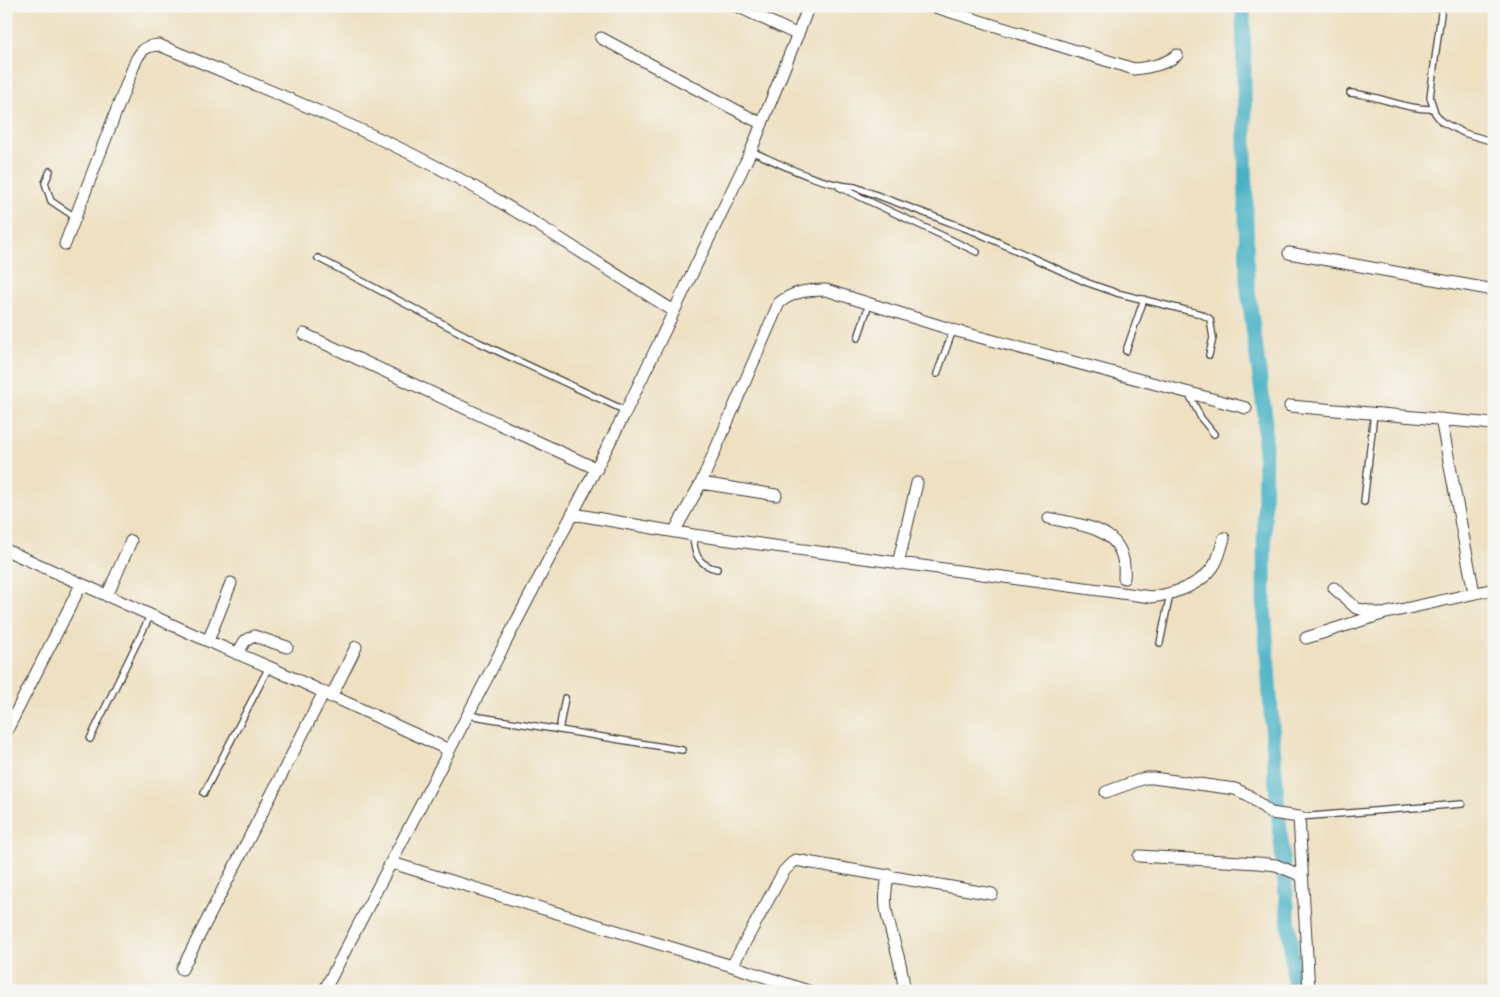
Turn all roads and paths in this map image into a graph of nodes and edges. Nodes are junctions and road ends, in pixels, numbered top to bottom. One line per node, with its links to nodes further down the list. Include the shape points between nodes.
1 (737, 6): 5 (street)
2 (810, 6): 5 (street)
3 (932, 6): 7 (street, via 1134,69 1153,66)
4 (1442, 6): 9 (lane, via 1430,97)
5 (798, 35): 10 (street)
6 (601, 38): 10 (street)
7 (1177, 55)
8 (1350, 93): 9 (lane, via 1366,94 1417,109)
9 (1434, 108): 11 (lane, via 1442,122)
10 (762, 124): 12 (street)
11 (1494, 142)
12 (751, 151): 14 (lane); 23 (street)
13 (50, 171): 15 (lane, via 45,183 51,201)
14 (835, 185): 17 (lane); 21 (lane, via 864,190 978,233 1088,283)
15 (75, 218): 16 (street); 23 (street, via 141,50 149,45 159,45 345,122 438,167)
16 (65, 244)
17 (977, 252)
18 (1289, 253): 20 (street)
19 (318, 258): 33 (lane, via 478,342)
20 (1494, 290)
21 (1144, 299): 27 (lane); 28 (lane, via 1210,319 1213,338)
22 (869, 304): 24 (street); 26 (lane); 39 (street, via 826,290 791,294 779,303)
23 (674, 311): 33 (street)
24 (952, 330): 29 (lane); 30 (street)
25 (304, 334): 38 (street)
26 (858, 338)
27 (1126, 351)
28 (1209, 355)
29 (937, 374)
30 (1189, 393): 32 (street); 37 (lane, via 1201,418)
31 (1290, 406): 34 (street)
32 (1246, 408)
33 (626, 411): 38 (street)
34 (1374, 413): 35 (street); 42 (lane)
35 (1441, 419): 36 (street); 57 (street)
36 (1494, 424)
37 (1214, 434)
38 (597, 469): 43 (street)
39 (701, 483): 41 (street); 45 (street)
40 (918, 483): 50 (street)
41 (776, 496)
42 (1364, 502)
43 (573, 514): 45 (street); 71 (street)
44 (1049, 518): 54 (street, via 1094,529 1113,538 1121,548 1125,567)
45 (674, 532): 46 (street)
46 (693, 535): 50 (street); 51 (lane, via 698,559 706,567)
47 (1224, 538): 58 (street, via 1217,561 1202,578)
48 (131, 541): 59 (street)
49 (6, 550): 53 (street)
50 (898, 564): 54 (street)
51 (717, 569)
52 (231, 583): 63 (street)
53 (82, 585): 59 (street); 73 (street)
54 (1122, 586): 58 (street, via 1151,597)
55 (1334, 588): 60 (street, via 1356,608)
56 (1494, 589): 57 (street)
57 (1474, 593): 60 (street)
58 (1170, 594): 64 (lane)
59 (107, 596): 61 (street)
60 (1382, 614): 62 (street)
61 (150, 616): 63 (street); 74 (lane)
62 (1306, 638)
63 (208, 642): 67 (street)
64 (1160, 643)
65 (287, 647): 67 (street, via 254,636 245,641)
66 (356, 647): 69 (street)
67 (237, 654): 68 (street)
68 (270, 667): 69 (street); 78 (lane)
69 (327, 695): 75 (street); 87 (street)
70 (565, 698): 72 (lane)
71 (468, 715): 72 (lane); 75 (street)
72 (559, 730): 76 (lane)
73 (6, 732)
74 (90, 739)
75 (449, 750): 82 (street)
76 (682, 750)
77 (1106, 792): 80 (street, via 1153,778 1235,789 1271,813)
78 (204, 793)
79 (1462, 804): 80 (lane)
80 (1294, 817): 83 (street)
81 (1139, 856): 83 (street, via 1276,865)
82 (392, 863): 86 (street); 88 (street)
83 (1299, 874): 91 (street)
84 (888, 876): 85 (street); 86 (street, via 796,860 789,864); 90 (street, via 887,915)
85 (992, 894)
86 (732, 966): 89 (street)
87 (182, 969)
88 (324, 991)
89 (808, 991)
90 (904, 991)
91 (1309, 991)

